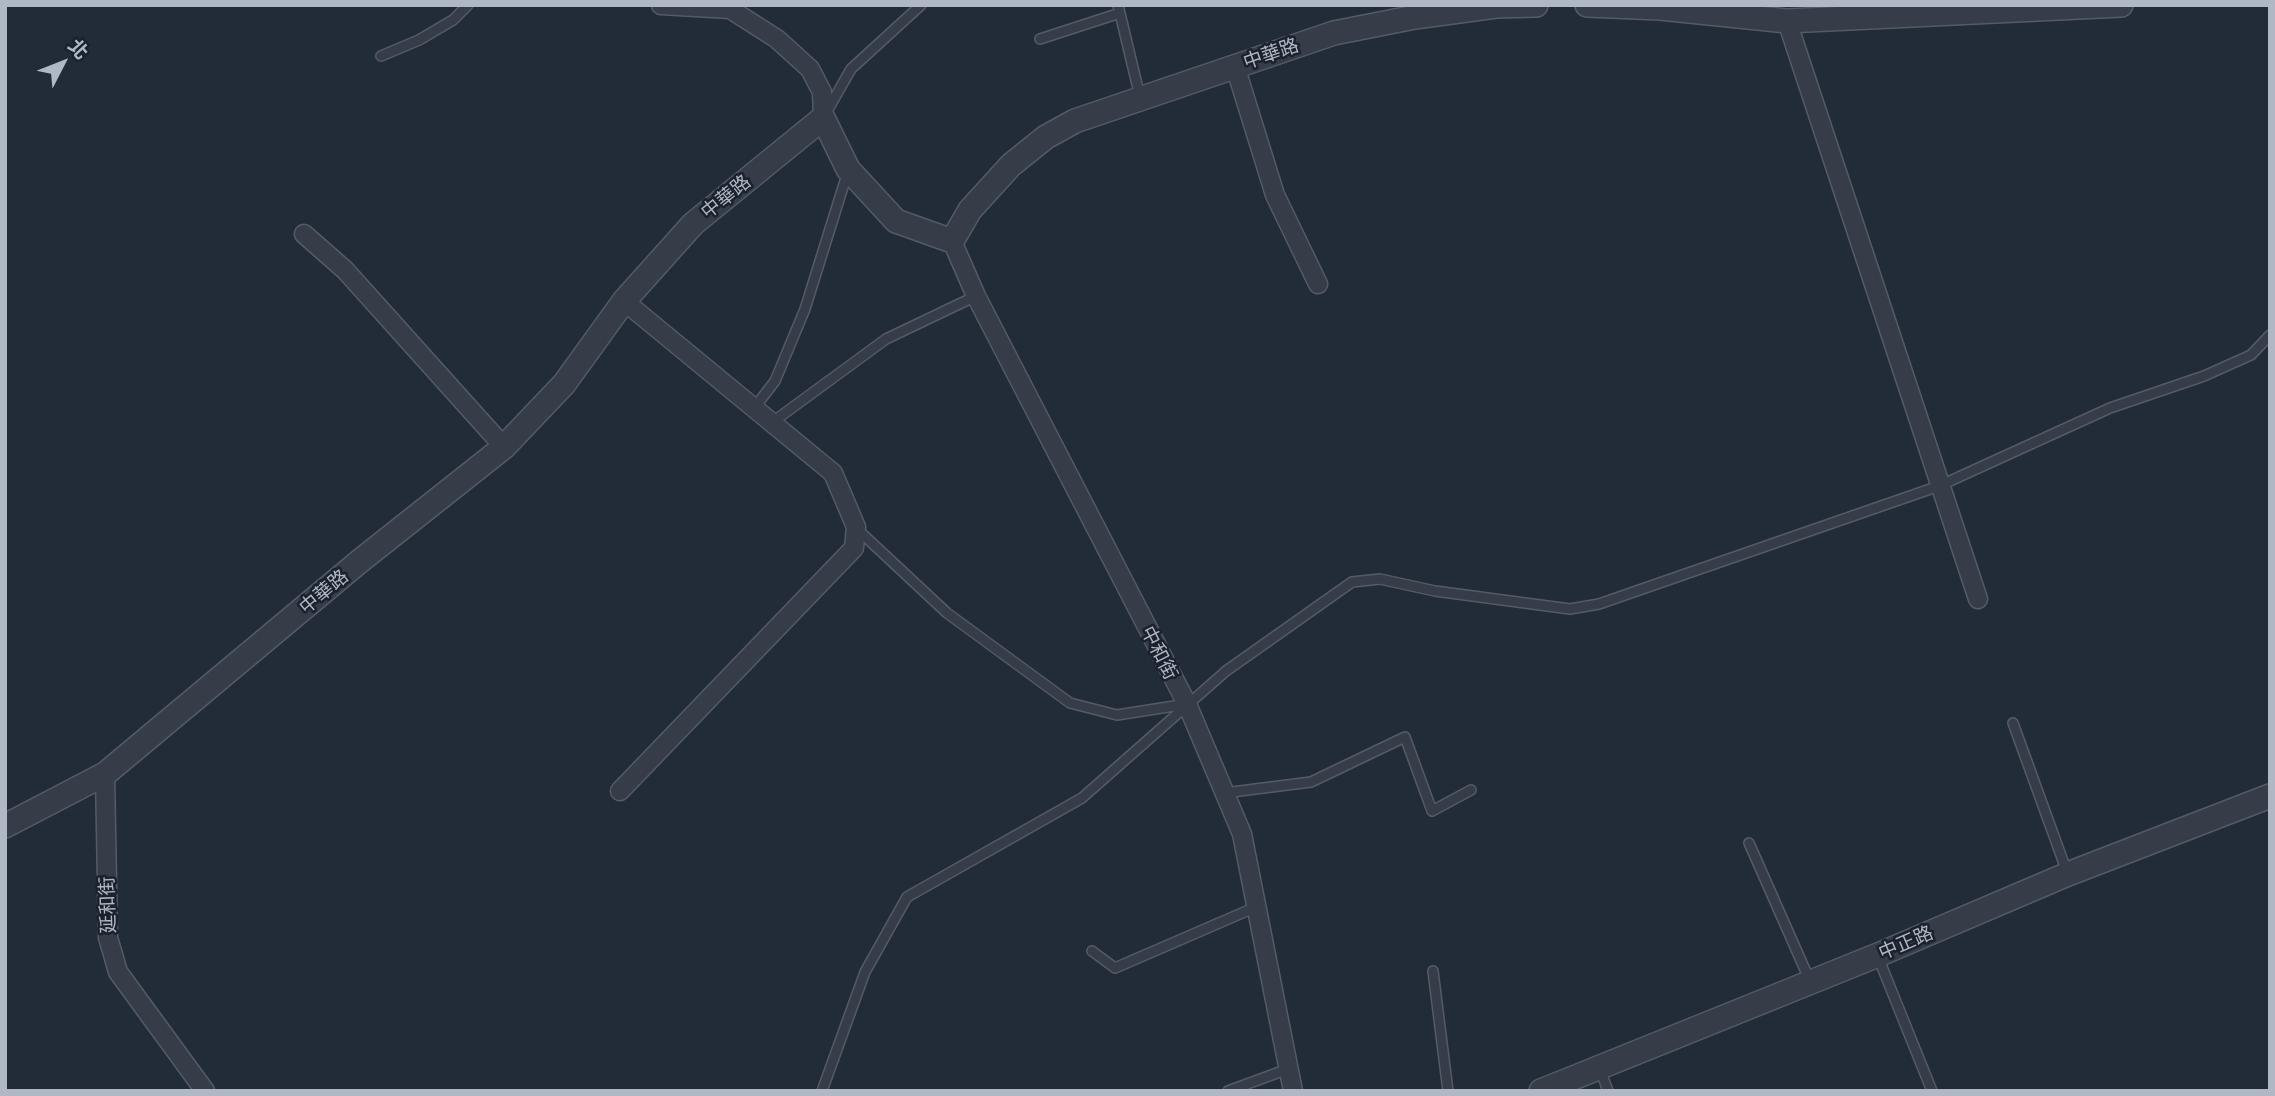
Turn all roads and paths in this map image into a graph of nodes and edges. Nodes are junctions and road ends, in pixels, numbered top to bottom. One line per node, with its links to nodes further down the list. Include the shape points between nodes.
1 (468, 5): 11 (lane, via 419,40)
2 (661, 5): 7 (street)
3 (921, 5): 14 (lane, via 850,69)
4 (1536, 5): 12 (street, 中華路, via 1496,6 1348,30)
5 (1587, 5): 9 (street)
6 (2121, 5): 9 (street)
7 (731, 7): 14 (street, via 810,69 822,92)
8 (1119, 9): 10 (lane); 13 (lane)
9 (1787, 21): 25 (street)
10 (1040, 39)
11 (381, 56)
12 (1235, 66): 13 (street, 中華路); 18 (street, via 1275,195)
13 (1140, 97): 17 (street, 中華路, via 1046,137 1011,164 970,210)
14 (823, 118): 15 (street); 20 (street, 中華路, via 693,224)
15 (848, 169): 17 (street, via 896,221); 22 (lane, via 804,309 775,382)
16 (304, 234): 24 (street, via 345,270)
17 (952, 241): 19 (street, 中和街)
18 (1318, 284)
19 (976, 296): 23 (lane, via 886,339); 28 (street, 中和街)
20 (624, 301): 22 (street); 24 (street, 中華路, via 564,384)
21 (2270, 335): 25 (lane, via 2251,355 2110,408)
22 (755, 407): 23 (street)
23 (774, 421): 26 (street, via 834,472)
24 (504, 447): 30 (street, 中華路)
25 (1939, 485): 27 (street); 28 (lane, via 1599,604 1570,608 1380,579 1352,582)
26 (856, 527): 28 (lane, via 947,613 1070,703 1117,715); 32 (street, via 854,548)
27 (1978, 599)
28 (1187, 704): 33 (street, 中和街); 46 (lane, via 1082,798 907,897 865,972)
29 (2013, 723): 37 (lane)
30 (105, 774): 35 (street, 中華路); 45 (street, 延和街, via 108,938 118,972)
31 (1471, 790): 33 (lane, via 1432,811 1405,737 1311,782)
32 (620, 791)
33 (1224, 793): 38 (street, 中和街, via 1242,834)
34 (2270, 796): 37 (street, 中正路)
35 (5, 826)
36 (1749, 843): 42 (lane)
37 (2068, 874): 40 (street, 中正路)
38 (1256, 907): 39 (lane, via 1115,968); 44 (street, 中和街)
39 (1092, 951)
40 (1878, 955): 42 (street, 中正路); 52 (lane)
41 (1433, 971): 49 (lane)
42 (1811, 982): 43 (street, 中正路)
43 (1599, 1068): 50 (street, 中正路); 51 (lane)
44 (1288, 1069): 47 (lane); 48 (street, 中和街)
45 (205, 1091)
46 (822, 1091)
47 (1228, 1091)
48 (1293, 1091)
49 (1448, 1091)
50 (1541, 1091)
51 (1608, 1091)
52 (1932, 1091)

